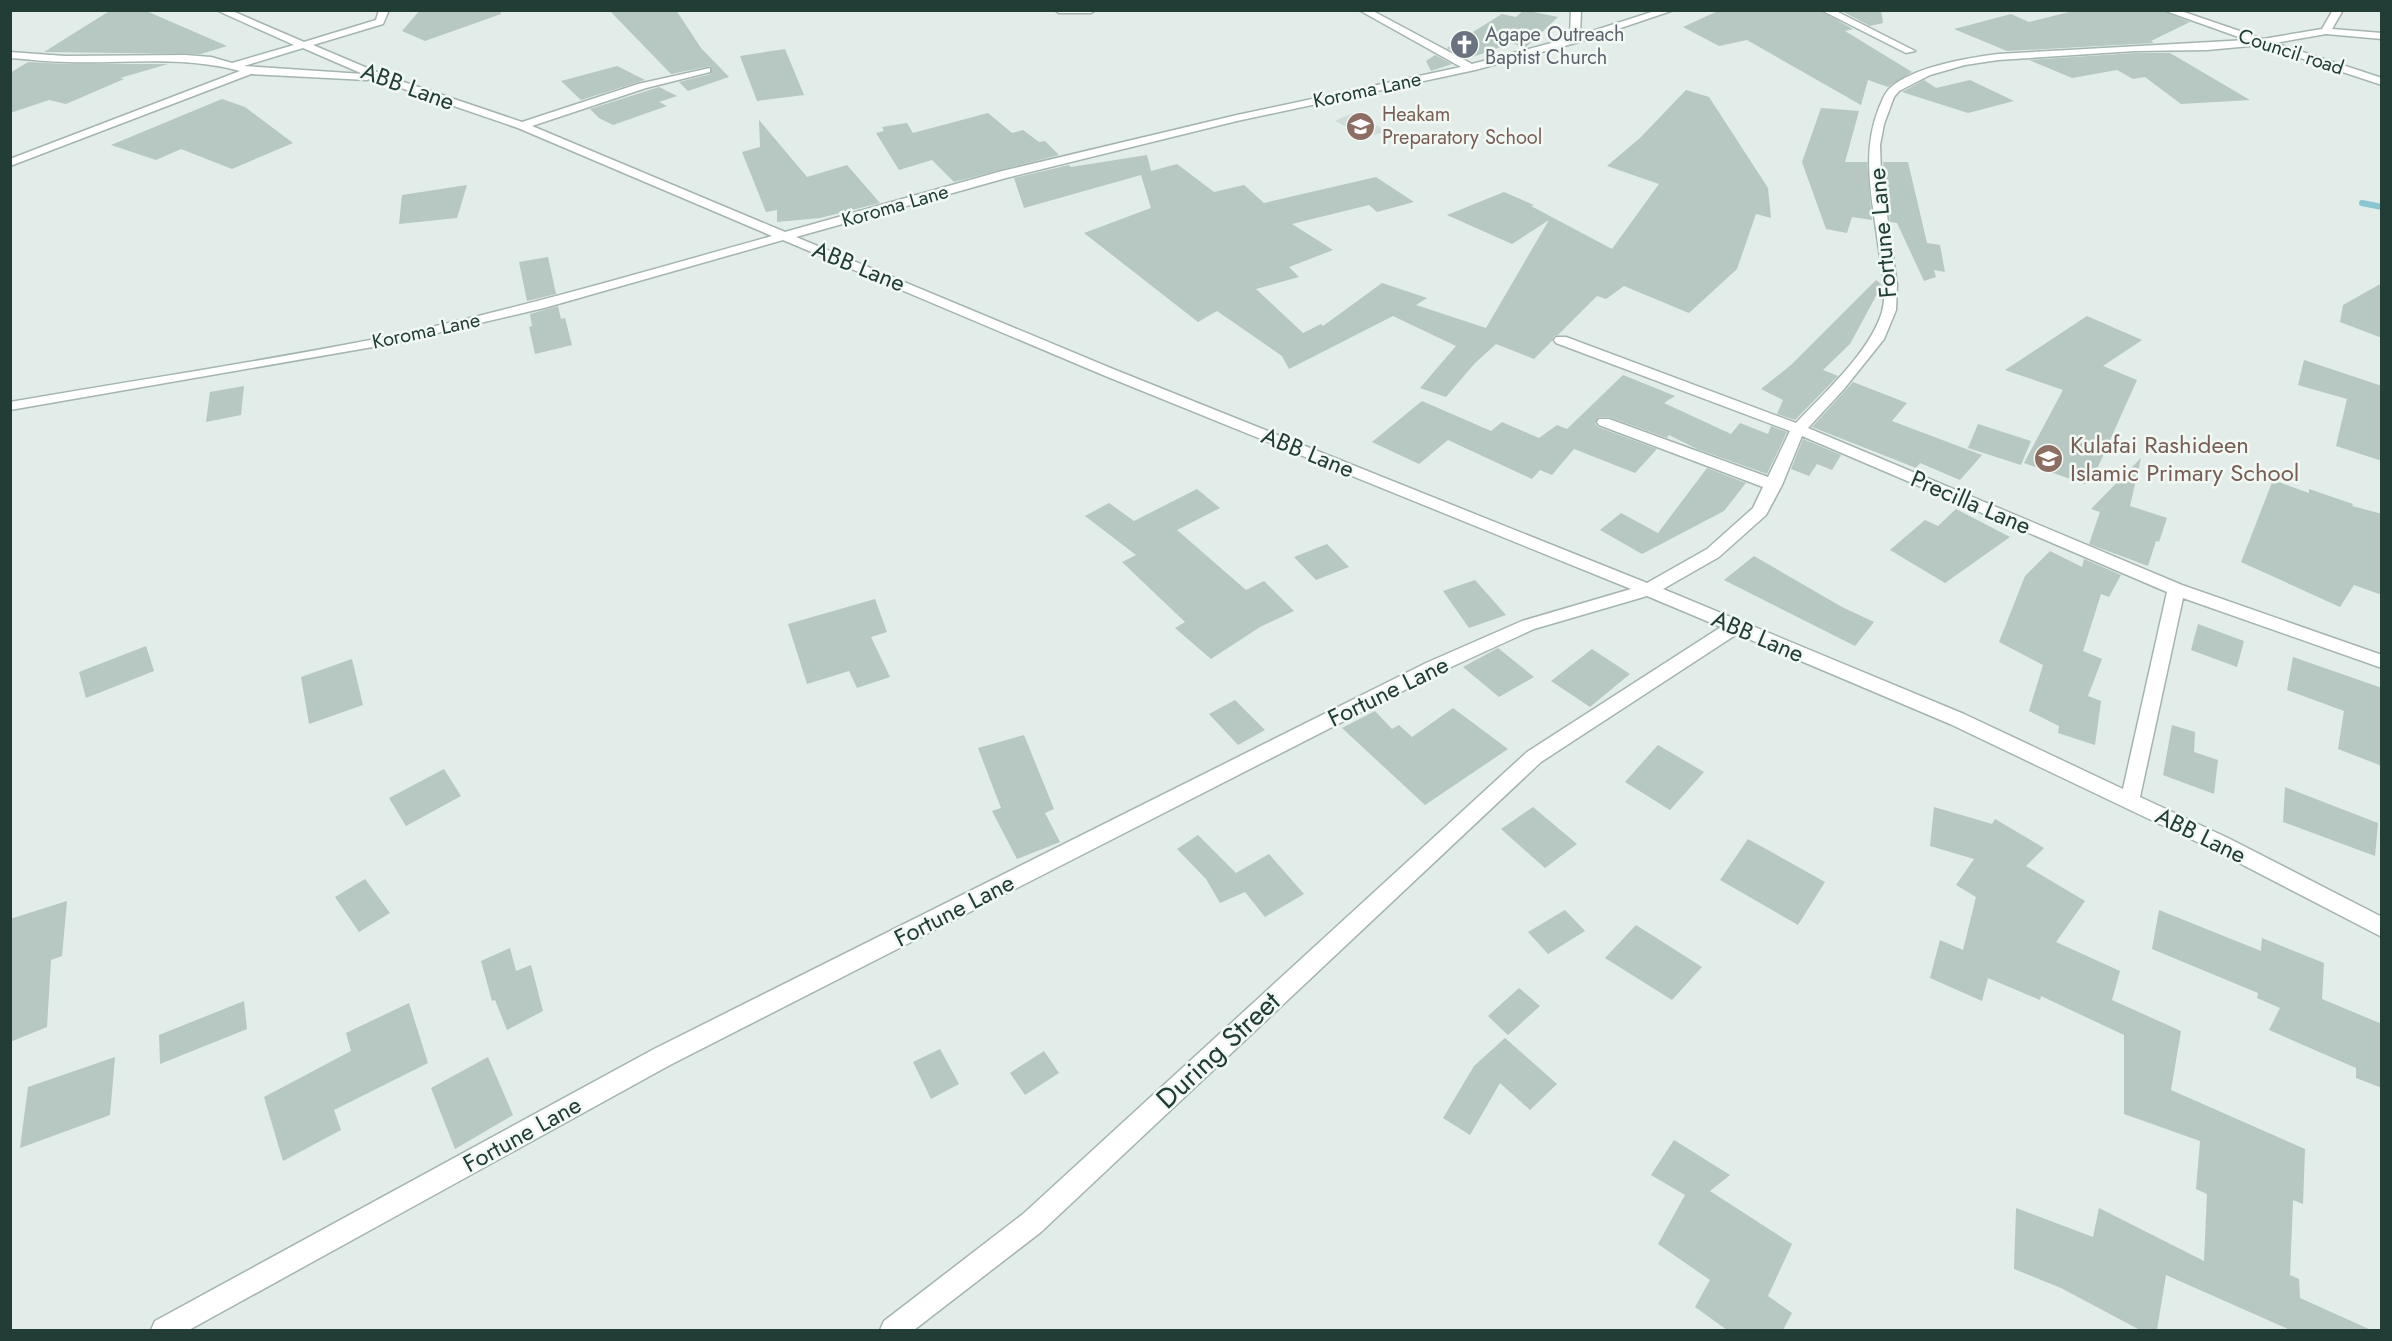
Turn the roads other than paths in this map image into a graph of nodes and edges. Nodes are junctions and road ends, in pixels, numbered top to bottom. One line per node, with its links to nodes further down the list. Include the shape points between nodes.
1 (220, 10): 15 (street, ABB Lane)
2 (384, 10): 15 (street, via 380,22)
3 (1059, 10): 4 (street)
4 (1091, 10)
5 (1363, 10): 19 (street)
6 (1576, 10): 13 (street)
7 (1670, 10): 13 (street, Koroma Lane)
8 (1825, 10): 16 (street)
9 (2167, 10): 14 (street, Council road)
10 (2338, 10): 11 (street)
11 (2326, 31): 12 (street, Fortune Lane); 14 (street, Fortune Lane)
12 (2382, 36)
13 (1575, 40): 19 (street, Koroma Lane)
14 (2260, 42): 23 (street, Council road); 30 (street, Fortune Lane, via 1998,57 1926,73 1895,89 1885,106 1874,145 1890,285 1889,310 1879,336)
15 (302, 46): 18 (street); 22 (street, ABB Lane)
16 (1910, 51)
17 (10, 55): 18 (street, via 185,58)
18 (236, 65): 21 (street)
19 (1471, 68): 26 (street, Koroma Lane, via 1237,118 1002,176)
20 (706, 70): 24 (street)
21 (250, 71): 22 (street); 25 (street)
22 (382, 78): 24 (street, ABB Lane)
23 (2382, 82)
24 (522, 126): 26 (street, ABB Lane)
25 (10, 163)
26 (787, 236): 28 (street, Koroma Lane, via 539,305 390,340); 33 (street, ABB Lane, via 1108,372)
27 (1560, 340): 30 (street, Precilla Lane)
28 (10, 406)
29 (1604, 422): 31 (street)
30 (1798, 429): 31 (street, Fortune Lane); 32 (street, Precilla Lane)
31 (1774, 485): 33 (street, Fortune Lane, via 1760,511 1713,553)
32 (2176, 589): 35 (street, Precilla Lane); 36 (street)
33 (1648, 590): 34 (street, ABB Lane); 38 (street, Fortune Lane, via 1528,625 1422,674 662,1057)
34 (1736, 626): 36 (street, ABB Lane, via 1957,719); 39 (street, During Street, via 1534,757 1032,1223)
35 (2382, 662)
36 (2130, 800): 37 (street, ABB Lane, via 2222,843)
37 (2382, 928)
38 (164, 1330)
39 (893, 1330)

